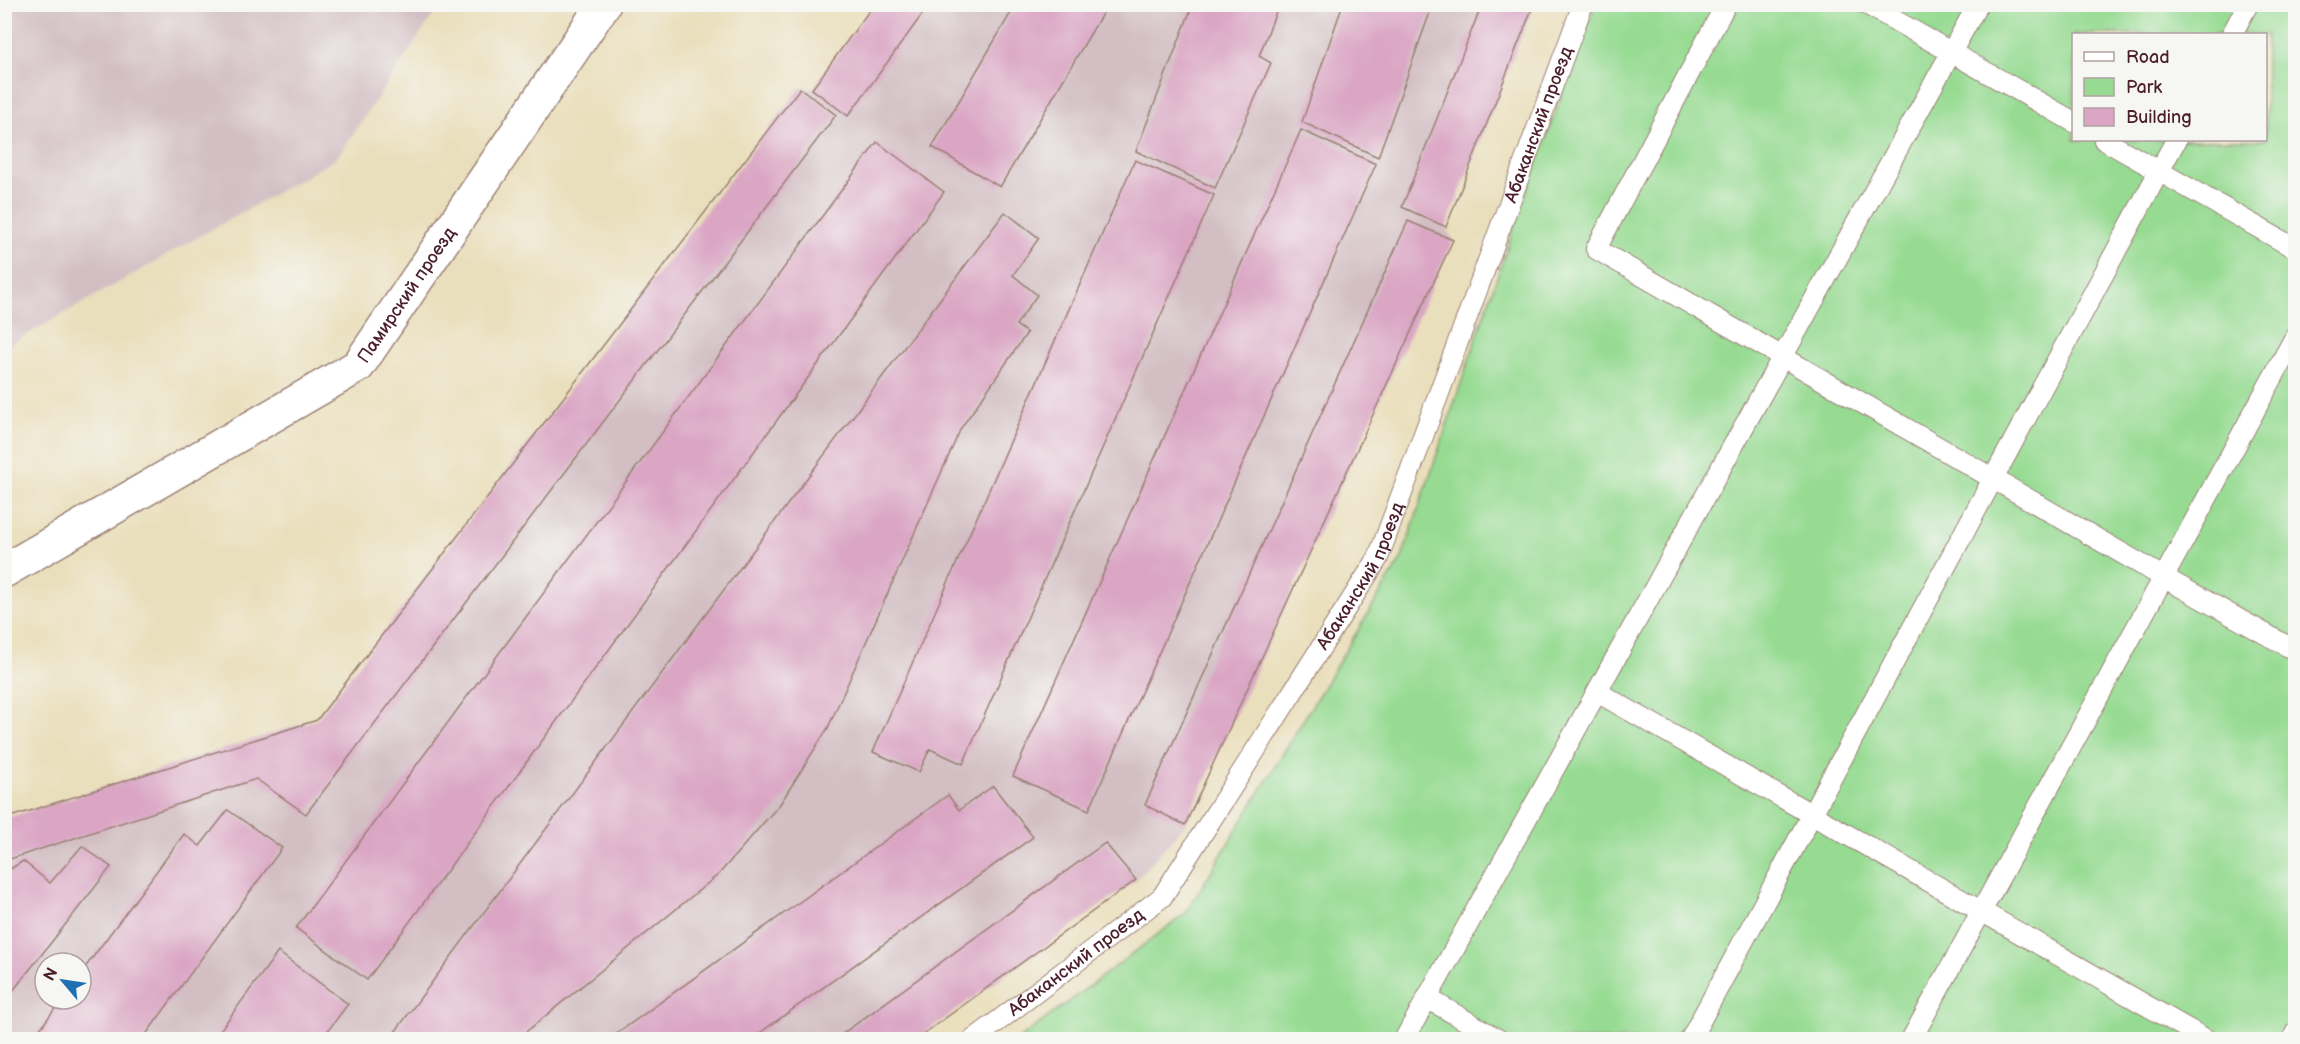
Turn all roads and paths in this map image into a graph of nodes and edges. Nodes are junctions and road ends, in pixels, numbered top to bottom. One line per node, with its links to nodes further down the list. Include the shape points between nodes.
1 (604, 4): 17 (street, Памирский проезд, via 358,366)
2 (1583, 4): 25 (lane, Абаканский проезд, via 1378,558 1162,897)
3 (1726, 4): 15 (lane, via 1596,249)
4 (1866, 4): 8 (lane)
5 (1978, 4): 8 (lane)
6 (2248, 4): 7 (lane)
7 (2233, 33)
8 (1951, 53): 9 (lane); 15 (lane)
9 (2072, 121)
10 (2106, 141): 12 (lane)
11 (2174, 141): 12 (lane)
12 (2159, 171): 13 (lane); 16 (lane)
13 (2295, 249)
14 (2295, 334): 18 (lane)
15 (1783, 357): 16 (lane); 20 (lane)
16 (1992, 478): 18 (lane); 21 (lane)
17 (4, 571)
18 (2163, 577): 19 (lane); 22 (lane)
19 (2295, 651)
20 (1597, 692): 21 (lane); 23 (lane)
21 (1811, 814): 22 (lane); 28 (lane)
22 (1981, 911): 29 (lane); 30 (lane)
23 (1427, 998): 26 (lane); 27 (lane)
24 (2295, 1032): 31 (lane)
25 (973, 1040)
26 (1404, 1040)
27 (1498, 1040)
28 (1690, 1040)
29 (1911, 1040)
30 (2207, 1040)
31 (2292, 1040)

